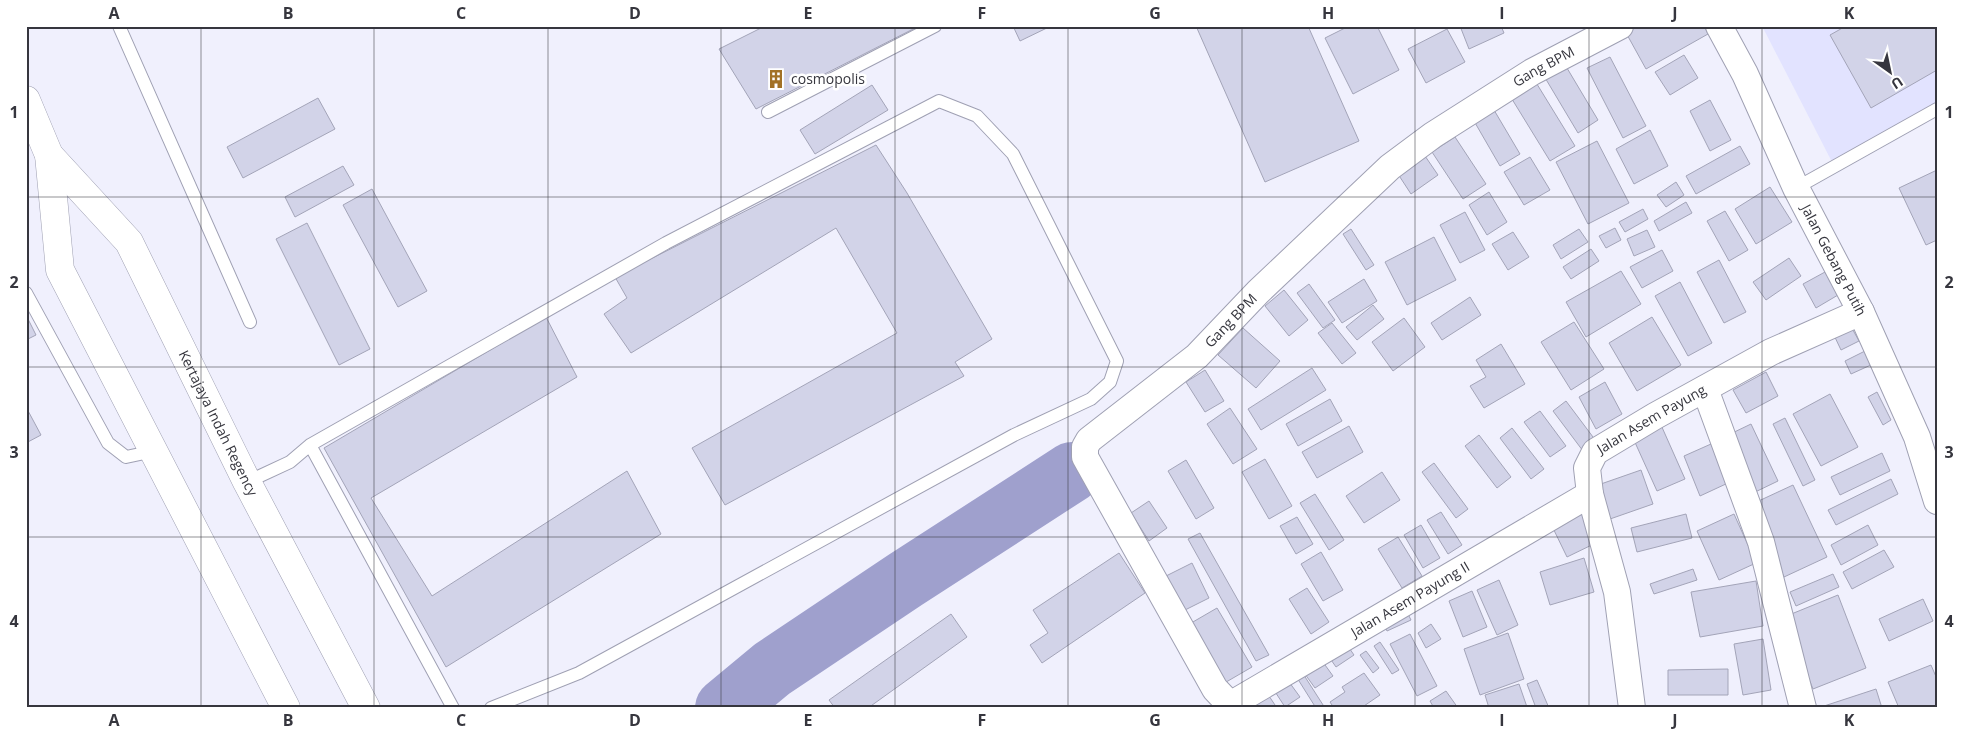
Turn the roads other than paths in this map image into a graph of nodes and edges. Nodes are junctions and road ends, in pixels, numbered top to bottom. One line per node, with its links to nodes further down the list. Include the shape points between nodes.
1 (119, 26): 12 (lane)
2 (934, 26): 7 (lane)
3 (1620, 26): 19 (street, Gang BPM, via 1532,72 1433,135 1390,167 1258,292 1197,356 1088,440 1086,457 1210,681)
4 (1719, 26): 9 (street, Jalan Gebang Putih, via 1745,74)
5 (26, 100): 8 (street, Kertajaya Indah Regency)
6 (1937, 109): 9 (lane)
7 (768, 112)
8 (49, 155): 15 (street, Kertajaya Indah Regency, via 60,270); 16 (street, Kertajaya Indah Regency, via 129,242)
9 (1796, 188): 11 (street, Jalan Gebang Putih)
10 (26, 294): 15 (lane, via 108,443 126,457)
11 (1861, 312): 13 (street, Jalan Asem Payung, via 1771,352); 18 (street, Jalan Gebang Putih, via 1917,437)
12 (250, 322)
13 (1705, 389): 17 (street, Jalan Asem Payung, via 1596,452 1586,468); 25 (street, via 1761,542)
14 (310, 445): 16 (lane, via 290,462); 22 (lane); 23 (lane, via 666,242 939,101 977,116 1013,154 1117,361 1110,382 1091,399 1014,435 579,673)
15 (154, 451): 20 (street, Kertajaya Indah Regency)
16 (247, 482): 21 (street, Kertajaya Indah Regency)
17 (1590, 494): 19 (street, Jalan Asem Payung II); 24 (street, Jalan Asem Payung, via 1617,592)
18 (1937, 500)
19 (1231, 706)
20 (286, 708)
21 (366, 708)
22 (453, 708)
23 (491, 708)
24 (1632, 708)
25 (1803, 708)

